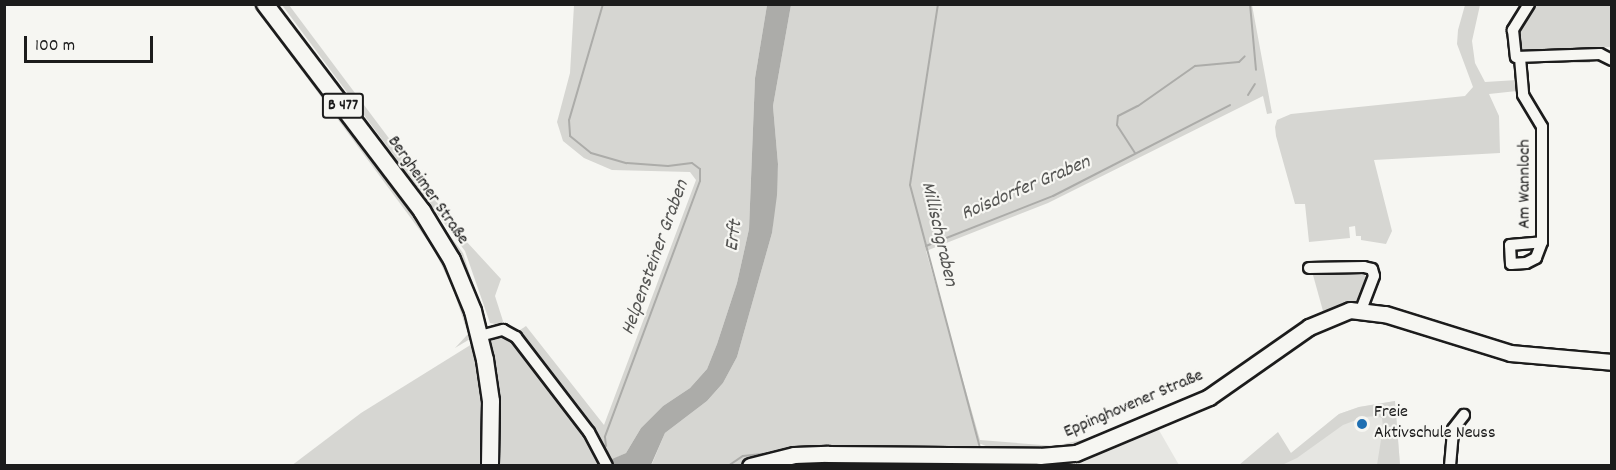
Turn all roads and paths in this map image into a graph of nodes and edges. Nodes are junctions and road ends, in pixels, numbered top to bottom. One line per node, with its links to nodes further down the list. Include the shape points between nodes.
1 (265, 4): 8 (main road, Bergheimer Straße / B 477, via 437,234 464,288)
2 (1529, 4): 3 (street, Am Wannloch, via 1513,30 1513,52)
3 (1520, 58): 4 (street, via 1600,54); 5 (street, Am Wannloch, via 1523,95 1542,128)
4 (1611, 60)
5 (1542, 242)
6 (1309, 268): 7 (street, via 1372,269 1374,276)
7 (1361, 310): 9 (main road, Eppinghovener Straße, via 1393,316 1510,353); 13 (main road, Eppinghovener Straße, via 1344,311 1322,320 1209,397 1088,449 1058,455 794,455)
8 (480, 336): 11 (street, via 503,330 516,336 589,432); 12 (main road, Bergheimer Straße / B 477, via 491,401)
9 (1611, 362)
10 (1464, 415): 14 (street, via 1454,429)
11 (606, 464)
12 (490, 465)
13 (750, 465)
14 (1450, 465)

